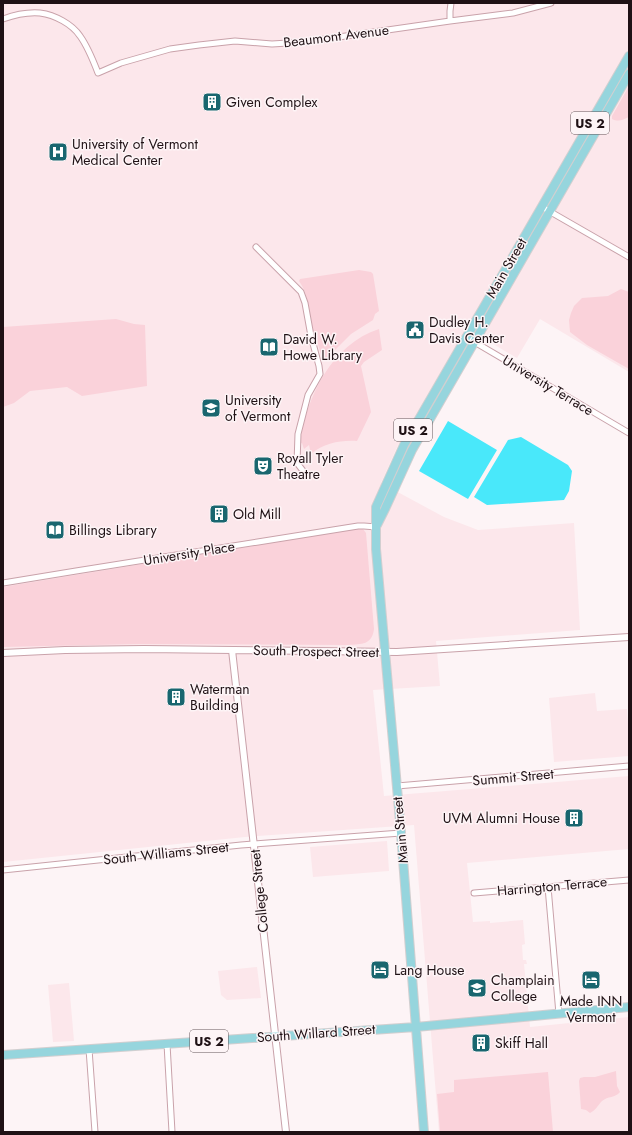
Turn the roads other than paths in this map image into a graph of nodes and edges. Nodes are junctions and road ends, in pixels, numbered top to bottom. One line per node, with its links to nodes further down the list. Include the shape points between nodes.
1 (451, 3): 4 (street)
2 (551, 3): 4 (street, Beaumont Avenue, via 513,13)
3 (3, 19): 4 (street, Beaumont Avenue, via 40,13 68,23 80,35 98,73 121,63 170,49 199,44 235,41 272,44 304,42)
4 (450, 21)
5 (629, 56): 7 (main road, Main Street / US 2)
6 (629, 74): 8 (main road, Main Street / US 2)
7 (542, 207): 8 (street); 11 (main road, Main Street / US 2)
8 (549, 211): 10 (street); 12 (main road, Main Street / US 2)
9 (256, 247): 14 (street, via 301,292 306,303 320,374 308,395 298,434 297,463)
10 (629, 257)
11 (466, 337): 12 (street, University Terrace); 15 (main road, Main Street / US 2, via 397,459 376,507)
12 (474, 342): 13 (street, University Terrace); 15 (main road, Main Street / US 2, via 412,450)
13 (629, 434)
14 (304, 472)
15 (376, 527): 16 (street, University Place, via 350,527); 20 (main road, Main Street / US 2)
16 (3, 584)
17 (629, 637): 20 (street, South Prospect Street)
18 (232, 650): 19 (street, South Prospect Street, via 112,649); 20 (street, South Prospect Street); 24 (street, College Street)
19 (3, 653)
20 (385, 653): 22 (main road, Main Street / US 2)
21 (629, 766): 22 (street, Summit Street)
22 (397, 786): 23 (main road, Main Street / US 2)
23 (400, 833): 24 (street, South Williams Street); 31 (main road, Main Street / US 2)
24 (253, 844): 25 (street, South Williams Street); 32 (street, College Street)
25 (3, 870)
26 (629, 880): 27 (street, Harrington Terrace)
27 (548, 887): 28 (street, Harrington Terrace); 30 (street)
28 (474, 893)
29 (629, 1007): 30 (main road, South Willard Street)
30 (559, 1014): 31 (main road, South Willard Street)
31 (416, 1027): 32 (main road, South Willard Street / US 2); 39 (main road, Main Street)
32 (275, 1036): 33 (main road, South Willard Street / US 2); 38 (street, College Street)
33 (167, 1044): 34 (main road, South Willard Street / US 2); 37 (street)
34 (89, 1049): 35 (main road, South Willard Street / US 2); 36 (street)
35 (3, 1055)
36 (95, 1132)
37 (172, 1132)
38 (286, 1132)
39 (424, 1132)

